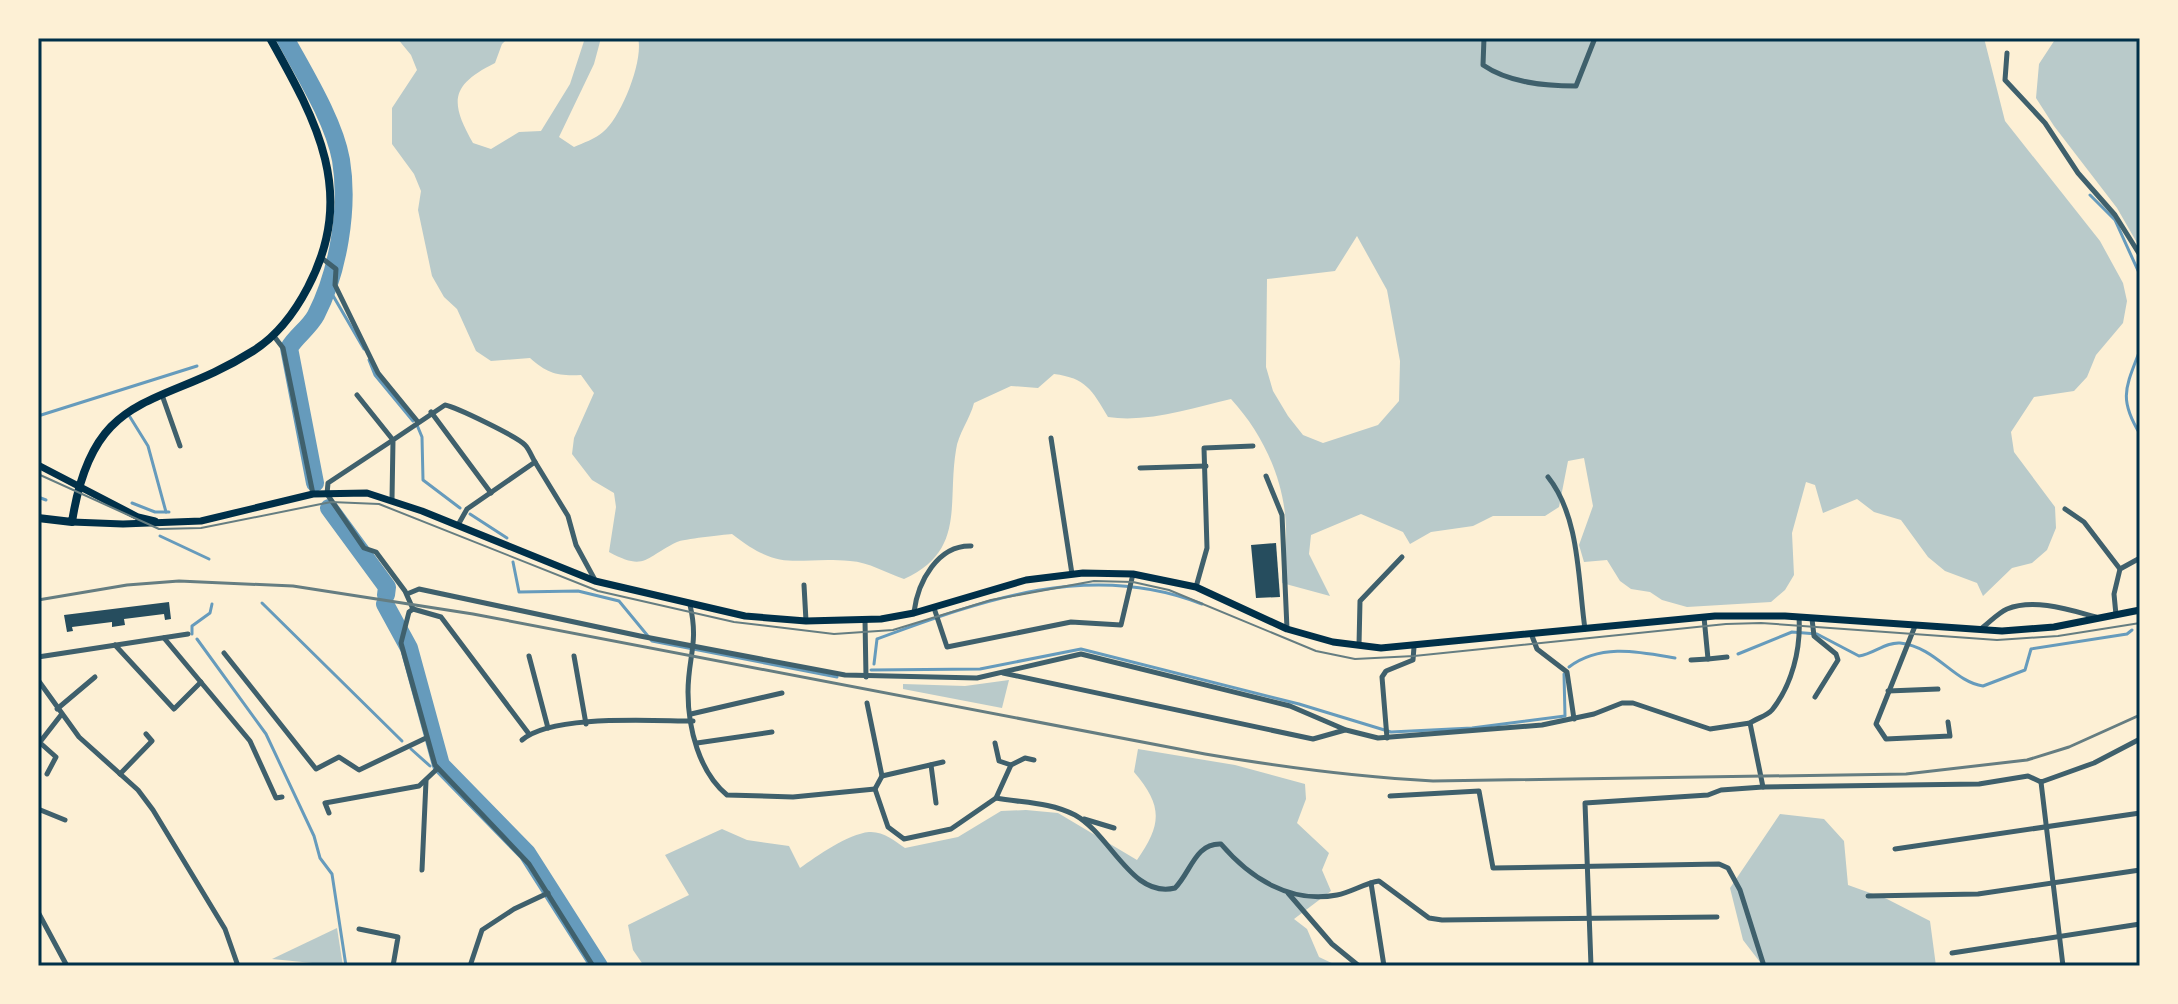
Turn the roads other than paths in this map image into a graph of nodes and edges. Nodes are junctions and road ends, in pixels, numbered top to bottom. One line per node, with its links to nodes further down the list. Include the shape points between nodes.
1 (270, 38): 6 (main road, via 322,143 332,195)
2 (1484, 38): 3 (street, via 1483,65 1499,76 1576,86)
3 (1595, 38)
4 (2007, 53): 5 (street, via 2005,80 2045,123)
5 (2140, 255)
6 (325, 260): 7 (main road); 11 (street, via 334,266 335,285 378,373)
7 (273, 335): 8 (main road, via 244,356); 24 (street, via 283,348)
8 (161, 394): 14 (street); 22 (main road, via 138,405 105,433)
9 (357, 395): 13 (street)
10 (431, 412): 11 (street); 16 (street, via 445,405 463,410 525,444); 23 (street)
11 (418, 422): 13 (street)
12 (1051, 438): 36 (street)
13 (393, 440): 25 (street, via 328,483); 26 (street)
14 (180, 446)
15 (1253, 446): 18 (street, via 1204,448)
16 (535, 462): 23 (street); 38 (street, via 568,516)
17 (38, 465): 22 (main road)
18 (1206, 466): 19 (street); 40 (street, via 1207,548)
19 (1140, 468)
20 (1266, 476): 55 (street, via 1282,515)
21 (1548, 477): 56 (street, via 1570,524)
22 (78, 485): 29 (main road); 30 (main road, via 138,517)
23 (491, 493): 31 (street, via 467,509)
24 (313, 494): 25 (main road); 30 (main road, via 201,521)
25 (327, 494): 26 (main road, via 367,493); 41 (street, via 364,548 376,552)
26 (392, 499): 31 (main road)
27 (2065, 509): 35 (street, via 2084,522)
28 (38, 518): 29 (main road)
29 (72, 522): 30 (main road)
30 (166, 524)
31 (458, 525): 38 (main road)
32 (971, 546): 46 (street, via 943,552 923,583)
33 (1402, 557): 62 (street, via 1360,601)
34 (2140, 558): 35 (street)
35 (2120, 569): 47 (street)
36 (1072, 574): 37 (main road); 43 (main road, via 1026,580)
37 (1133, 574): 40 (main road); 43 (street, via 1121,625 1071,622 947,647)
38 (595, 581): 42 (main road)
39 (804, 585): 53 (street)
40 (1196, 587): 55 (main road)
41 (407, 594): 44 (street); 64 (street, via 419,589)
42 (690, 605): 53 (main road); 64 (street)
43 (934, 608): 46 (main road)
44 (413, 609): 93 (street, via 441,617); 94 (street, via 401,634)
45 (2140, 610): 47 (main road)
46 (914, 613): 52 (main road)
47 (2116, 615): 50 (main road)
48 (1704, 617): 49 (main road); 56 (main road); 70 (street)
49 (1799, 617): 51 (main road); 87 (street, via 1787,683 1769,713)
50 (2102, 618): 57 (main road, via 2029,631); 57 (street, via 2056,607 2018,607)
51 (1812, 619): 54 (main road); 80 (street, via 1813,634 1838,660)
52 (865, 620): 53 (main road); 74 (street)
53 (806, 621)
54 (1915, 626): 57 (main road); 78 (street)
55 (1287, 629): 62 (main road)
56 (1585, 630): 59 (main road)
57 (1978, 631)
58 (188, 634): 60 (street)
59 (1532, 636): 63 (main road); 85 (street, via 1537,649 1567,672)
60 (164, 638): 61 (street); 76 (street)
61 (114, 645): 68 (street); 76 (street, via 174,709)
62 (1359, 646): 63 (main road)
63 (1414, 647): 95 (street, via 1413,660 1382,677)
64 (695, 648): 74 (street); 84 (street, via 688,693)
65 (224, 653): 94 (street, via 316,769 339,757 359,770)
66 (529, 656): 89 (street)
67 (574, 656): 88 (street)
68 (38, 657)
69 (1727, 657): 70 (street)
70 (1708, 659): 71 (street)
71 (1691, 660)
72 (1003, 673): 74 (street, via 977,678); 90 (street, via 1313,739); 90 (street, via 1081,654 1290,706)
73 (95, 677): 82 (street)
74 (866, 677)
75 (38, 680): 82 (street)
76 (201, 682): 114 (street, via 250,741 276,798)
77 (1938, 689): 78 (street)
78 (1888, 691): 86 (street, via 1876,724 1886,739 1950,736)
79 (782, 693): 84 (street)
80 (1815, 697)
81 (867, 703): 108 (street)
82 (57, 709): 83 (street)
83 (61, 715): 98 (street); 107 (street)
84 (692, 717): 88 (street); 99 (street)
85 (1574, 719): 87 (street, via 1625,703 1710,729); 95 (street)
86 (1948, 722)
87 (1750, 723): 111 (street)
88 (586, 724): 89 (street)
89 (548, 728): 93 (street)
90 (1346, 730): 95 (street)
91 (772, 732): 99 (street)
92 (146, 734): 107 (street, via 152,741)
93 (529, 734): 97 (street)
94 (426, 738): 105 (street)
95 (1387, 738)
96 (2140, 739): 110 (street)
97 (522, 740)
98 (39, 742): 106 (street, via 56,757)
99 (697, 743): 112 (street, via 705,772 727,795 793,797)
100 (995, 743): 104 (street, via 999,761)
101 (1034, 760): 104 (street)
102 (943, 762): 103 (street)
103 (931, 765): 108 (street); 116 (street)
104 (1011, 765): 115 (street)
105 (437, 769): 109 (street); 131 (street, via 519,853)
106 (47, 774)
107 (120, 774): 141 (street, via 153,810 225,929)
108 (882, 776): 112 (street)
109 (426, 781): 118 (street, via 387,794 325,803); 126 (street)
110 (2041, 782): 111 (street, via 2028,776 1950,785); 122 (street)
111 (1763, 787): 125 (street, via 1585,803)
112 (875, 789): 115 (street, via 888,827 904,839 951,829)
113 (1390, 796): 125 (street, via 1479,791 1493,868)
114 (282, 797)
115 (996, 798): 120 (street, via 1053,805)
116 (936, 803)
117 (38, 809): 121 (street)
118 (329, 813)
119 (2140, 813): 122 (street)
120 (1079, 818): 123 (street); 130 (street, via 1101,833 1136,879 1155,890 1175,888 1201,848 1221,844 1255,877)
121 (65, 820)
122 (2045, 826): 124 (street); 128 (street)
123 (1114, 828)
124 (1895, 849)
125 (1586, 865): 134 (street); 150 (street, via 1728,868)
126 (422, 870)
127 (2140, 870): 128 (street)
128 (2053, 882): 132 (street, via 1978,894); 138 (street)
129 (1371, 883): 130 (street, via 1331,896); 134 (street, via 1393,888 1429,918 1442,920); 148 (street)
130 (1288, 892): 147 (street, via 1332,944)
131 (548, 893): 145 (street, via 482,930); 146 (street)
132 (1868, 896)
133 (38, 912): 140 (street)
134 (1588, 916): 135 (street); 149 (street)
135 (1717, 917)
136 (2140, 924): 138 (street)
137 (359, 929): 144 (street, via 398,937)
138 (2059, 937): 139 (street); 151 (street)
139 (1952, 953)
140 (67, 966)
141 (238, 966)
142 (269, 966): 143 (street)
143 (285, 966)
144 (393, 966)
145 (470, 966)
146 (593, 966)
147 (1359, 966)
148 (1384, 966)
149 (1591, 966)
150 (1764, 966)
151 (2063, 966)

